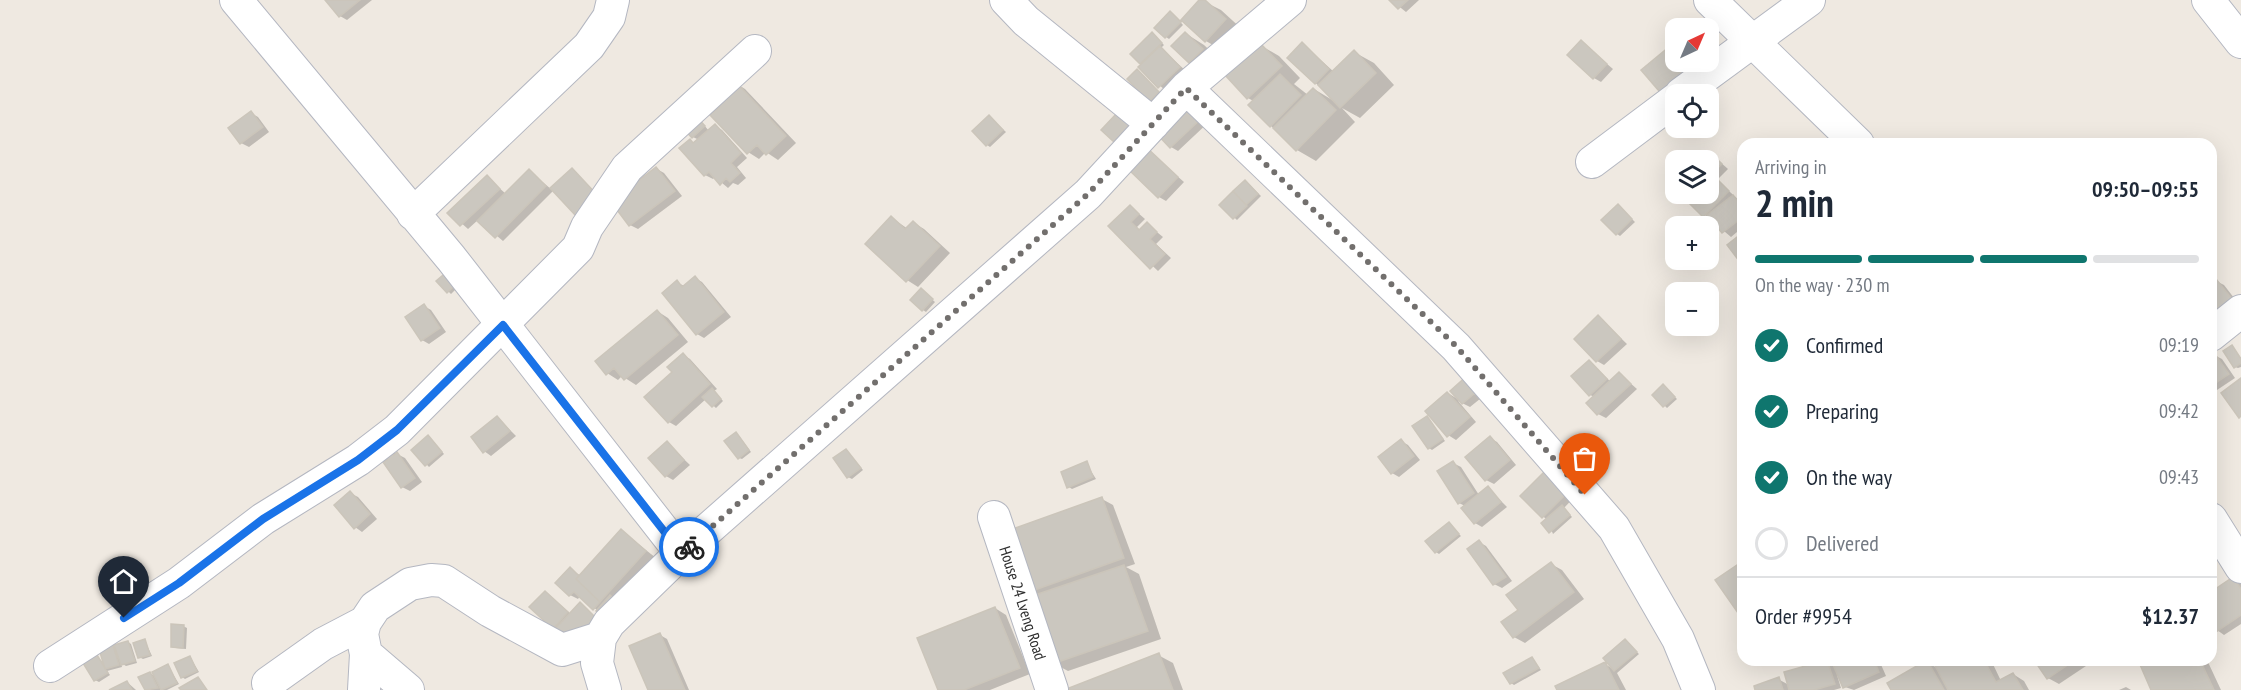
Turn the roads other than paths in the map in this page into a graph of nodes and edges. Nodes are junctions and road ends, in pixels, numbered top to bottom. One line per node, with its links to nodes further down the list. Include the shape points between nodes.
1 (236, 0): 17 (street)
2 (613, 0): 17 (street, via 609,17 589,46)
3 (1006, 0): 14 (street, via 1026,21)
4 (1290, 0): 12 (street)
5 (1710, 0): 8 (street)
6 (1809, 0): 8 (street)
7 (2208, 0): 9 (street)
8 (1751, 41): 11 (street); 15 (street)
9 (2241, 42)
10 (756, 51): 19 (street, via 627,168 587,227 578,248)
11 (1694, 84)
12 (1186, 88): 14 (street); 34 (street, via 1456,346 1614,528 1678,639)
13 (1665, 107): 16 (street)
14 (1153, 123): 23 (street, via 1088,194)
15 (1852, 138)
16 (1592, 162)
17 (413, 214): 19 (street)
18 (2241, 310): 20 (street)
19 (503, 325): 23 (street); 28 (street, via 397,430 358,460 263,519 179,583)
20 (2217, 330)
21 (994, 517): 33 (street, House 24 Lveng Road)
22 (2217, 529): 24 (street)
23 (681, 553): 26 (street, via 609,623)
24 (2241, 567)
25 (365, 622): 26 (street, via 375,607 410,584 431,580 444,581 562,650); 27 (street, via 362,634); 29 (street, via 323,644)
26 (600, 638): 32 (street, via 597,663)
27 (366, 654): 30 (street); 31 (street)
28 (50, 666)
29 (268, 683)
30 (364, 690)
31 (408, 690)
32 (605, 690)
33 (1052, 690)
34 (1699, 690)

